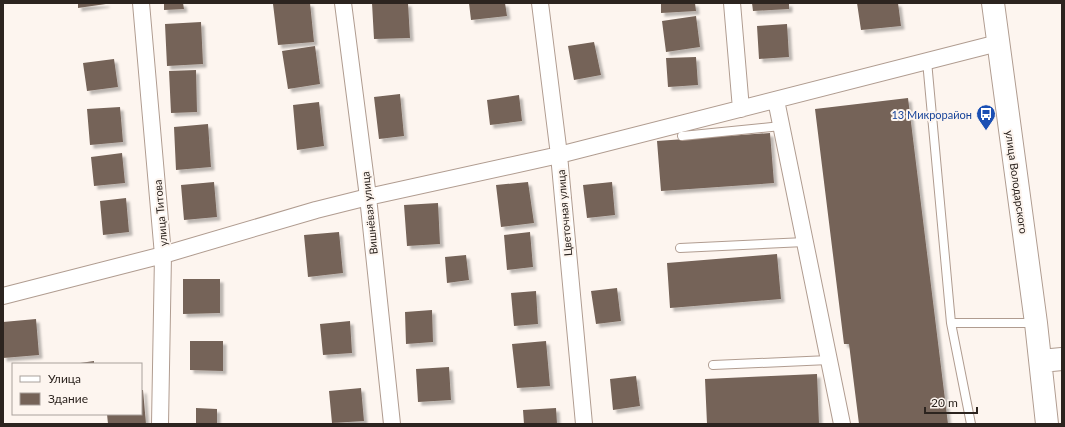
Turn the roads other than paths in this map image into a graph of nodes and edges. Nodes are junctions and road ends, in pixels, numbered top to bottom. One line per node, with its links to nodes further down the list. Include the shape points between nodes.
1 (141, 3): 16 (street, улица Титова)
2 (343, 3): 13 (street, Вишнёвая улица)
3 (540, 3): 12 (street, Цветочная улица)
4 (732, 3): 9 (street)
5 (993, 3): 6 (main road, улица Володарского)
6 (998, 43): 7 (street); 19 (main road, улица Володарского)
7 (927, 61): 8 (street); 18 (lane)
8 (776, 100): 9 (street); 10 (street)
9 (741, 109): 12 (street)
10 (781, 126): 11 (lane); 14 (street)
11 (682, 136)
12 (559, 155): 13 (street); 25 (street, Цветочная улица)
13 (368, 197): 16 (street); 24 (street, Вишнёвая улица)
14 (805, 242): 15 (lane); 20 (street)
15 (680, 248)
16 (163, 255): 17 (street); 23 (street, улица Титова)
17 (3, 296)
18 (952, 323): 19 (lane); 27 (lane)
19 (1036, 323): 21 (main road, улица Володарского)
20 (829, 360): 22 (lane); 26 (street)
21 (1051, 360): 28 (main road, улица Володарского)
22 (713, 365)
23 (160, 424)
24 (392, 424)
25 (584, 424)
26 (842, 424)
27 (970, 424)
28 (1047, 424)

